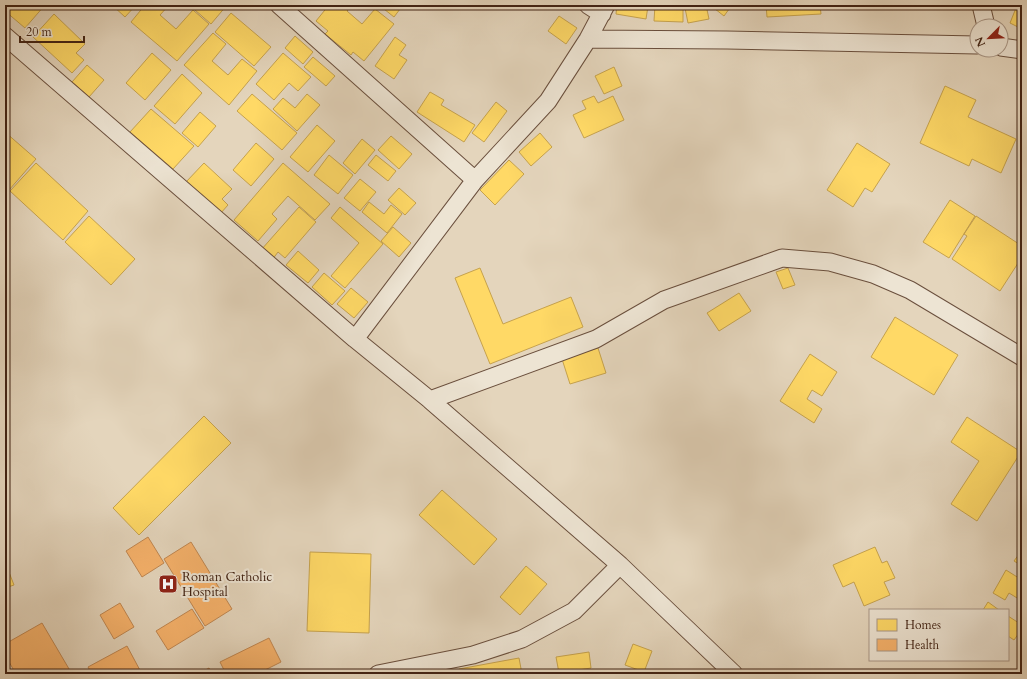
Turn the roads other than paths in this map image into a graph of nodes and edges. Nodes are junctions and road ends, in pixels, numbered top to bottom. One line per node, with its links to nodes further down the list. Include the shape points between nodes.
1 (279, 5): 10 (street)
2 (981, 5): 4 (street)
3 (598, 8): 6 (street)
4 (984, 18)
5 (5, 36): 11 (street)
6 (588, 39): 7 (street); 10 (street, via 548,101)
7 (969, 46)
8 (1009, 48): 9 (street)
9 (1022, 50)
10 (475, 180): 11 (street)
11 (355, 339): 13 (street)
12 (1022, 357): 13 (street, via 910,290 872,274 830,262 782,258 664,300 596,339)
13 (430, 400): 14 (street)
14 (620, 565): 15 (street, via 574,611 522,639 473,655); 16 (street)
15 (378, 674)
16 (734, 674)

